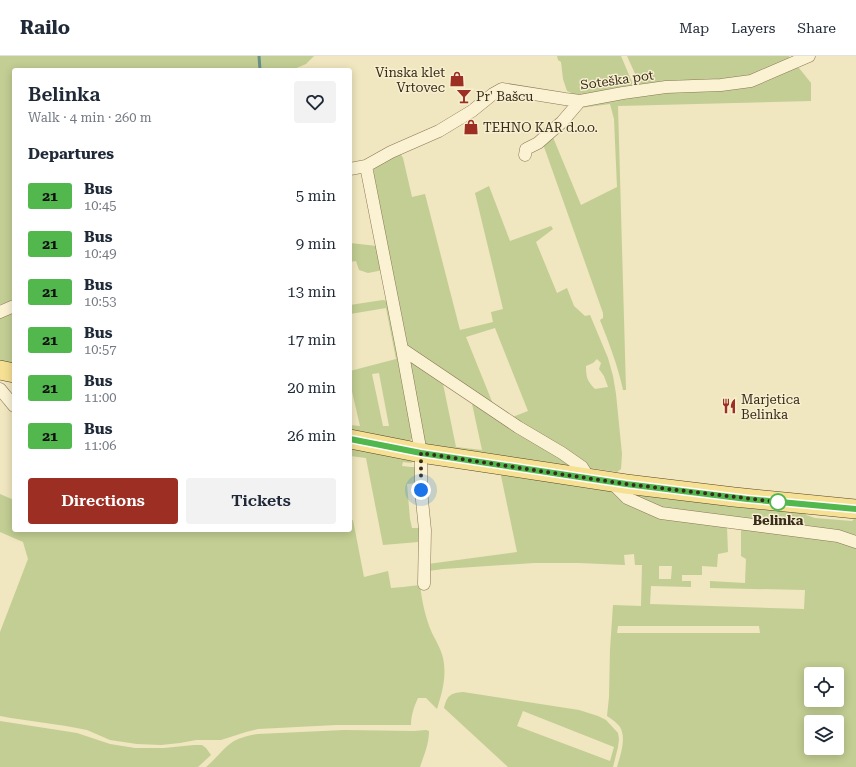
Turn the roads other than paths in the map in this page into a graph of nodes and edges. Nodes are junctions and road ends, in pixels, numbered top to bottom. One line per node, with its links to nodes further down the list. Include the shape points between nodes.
1 (809, 56): 2 (street, Soteška pot, via 751,81 666,87)
2 (580, 101): 3 (street, via 562,122 538,143 528,147); 4 (street, Soteška pot, via 502,89 439,132 390,152)
3 (525, 155)
4 (366, 166): 5 (street, Soteška pot); 8 (street)
5 (352, 169)
6 (12, 307): 7 (street)
7 (0, 312)
8 (402, 349): 14 (street); 15 (street, via 518,427 562,453 582,467)
9 (0, 370): 10 (main road)
10 (12, 373)
11 (0, 389): 12 (street)
12 (12, 404)
13 (352, 439): 14 (main road)
14 (421, 453): 15 (main road); 19 (street, via 425,530)
15 (589, 478): 16 (main road)
16 (611, 482): 17 (main road); 18 (street, via 627,498 660,513 838,536)
17 (856, 509)
18 (856, 542)
19 (424, 584)

